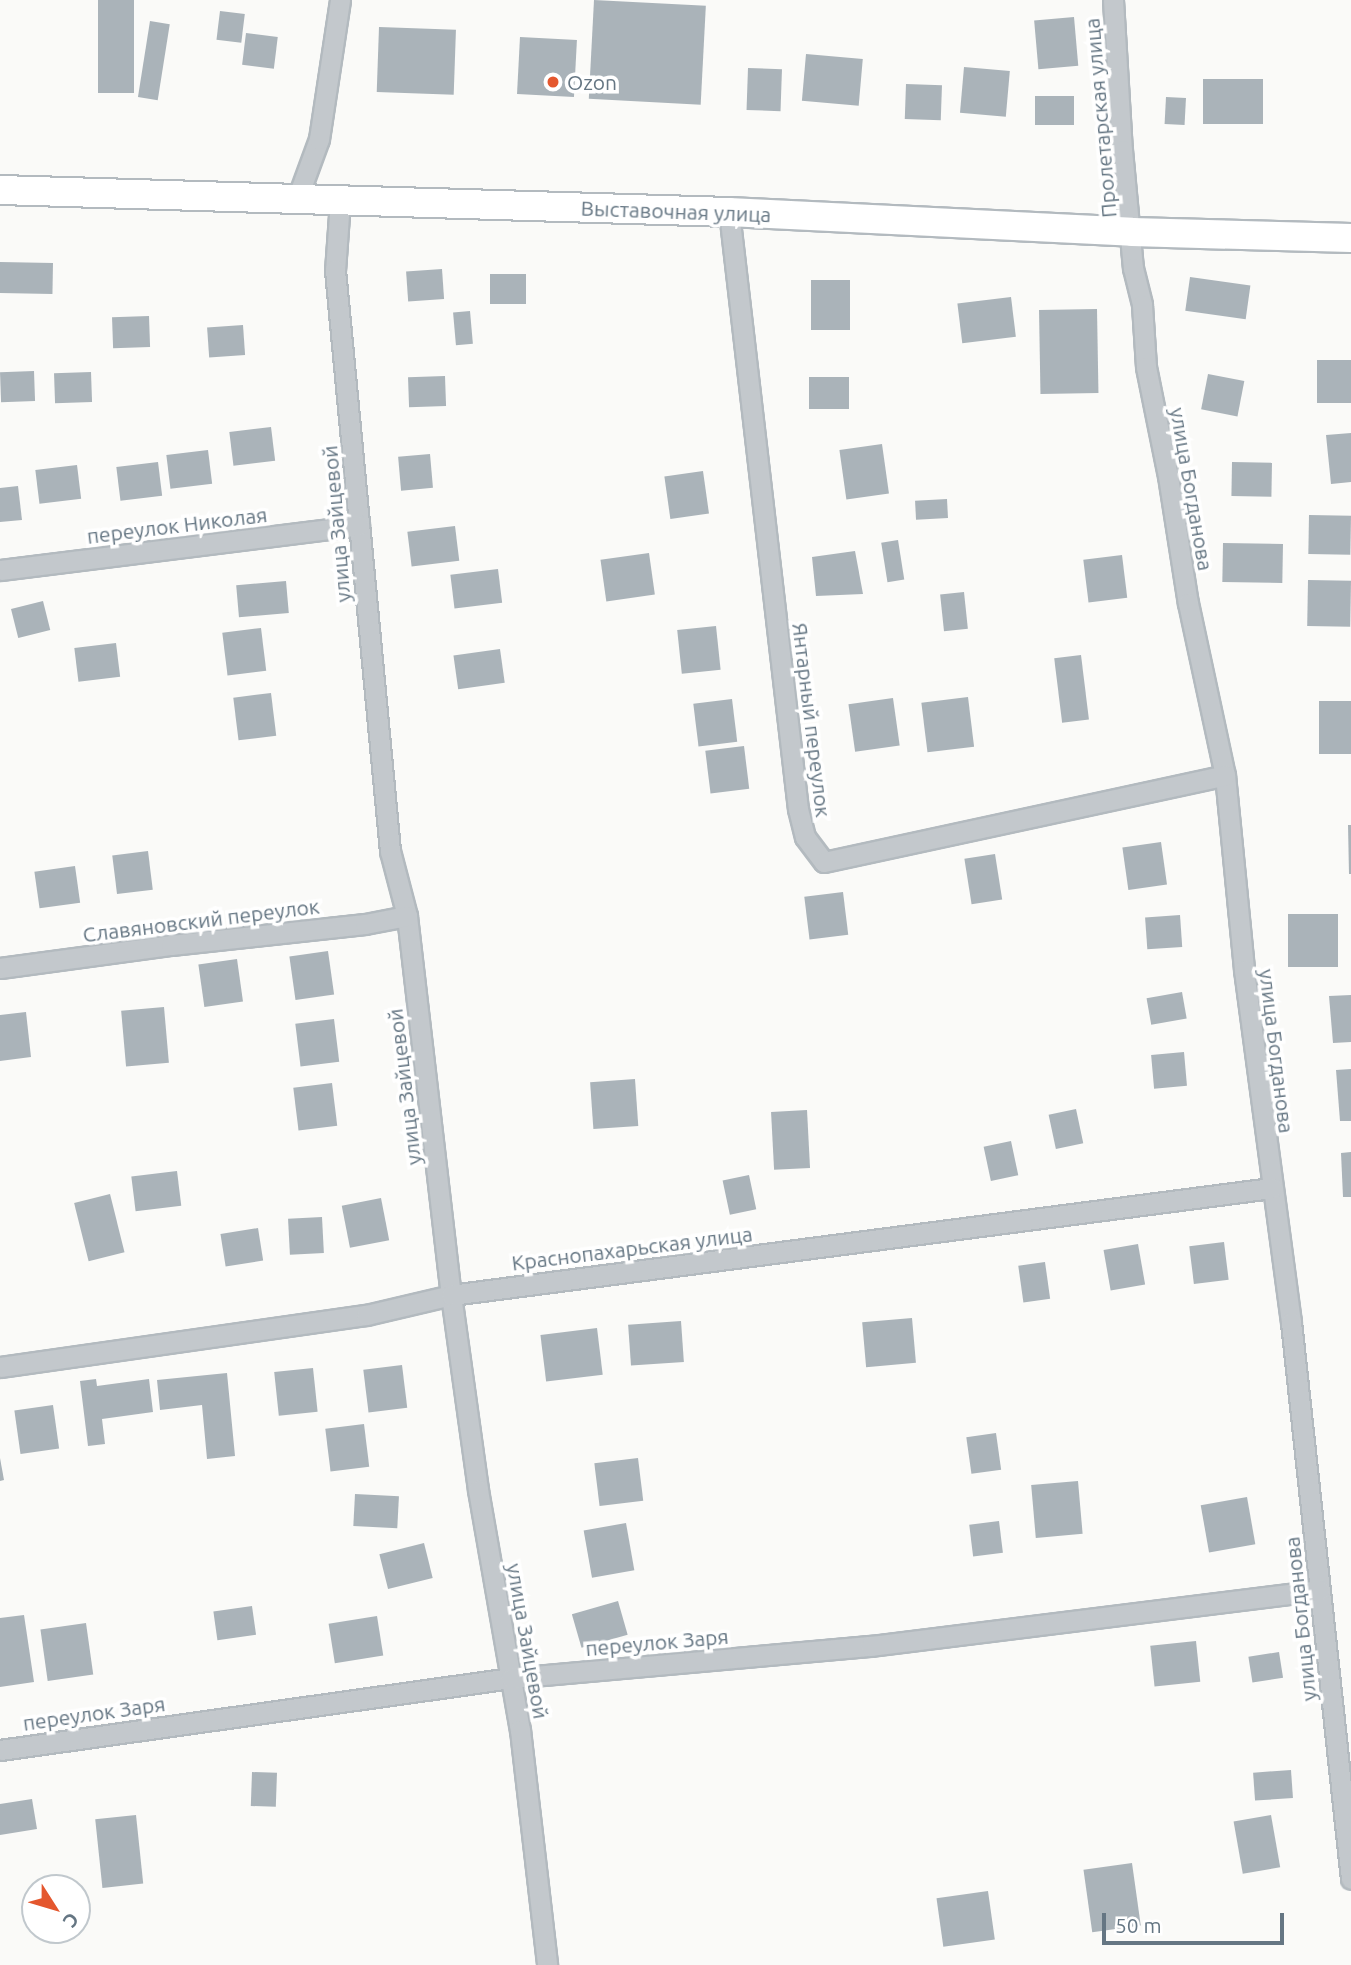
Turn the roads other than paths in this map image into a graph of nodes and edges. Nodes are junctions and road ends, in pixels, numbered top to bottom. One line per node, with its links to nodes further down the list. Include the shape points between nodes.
1 (340, 0): 4 (street, via 319,139)
2 (1113, 0): 7 (street, Пролетарская улица)
3 (0, 190): 4 (street, Выставочная улица)
4 (298, 199): 5 (street, Выставочная улица)
5 (340, 201): 6 (street, Выставочная улица); 9 (street, улица Зайцевой, via 335,270)
6 (729, 212): 7 (street, Выставочная улица); 11 (street, Янтарный переулок, via 798,809 805,837 824,862)
7 (1132, 232): 8 (street, Выставочная улица); 11 (street, улица Богданова, via 1146,367 1188,603)
8 (1351, 238)
9 (359, 525): 10 (street, переулок Николая); 12 (street, улица Зайцевой, via 390,851)
10 (0, 570)
11 (1225, 775): 14 (street, улица Богданова)
12 (407, 916): 13 (street, Славяновский переулок); 15 (street, улица Зайцевой)
13 (0, 968)
14 (1272, 1188): 15 (street, Краснопахарьская улица); 17 (street, улица Богданова)
15 (451, 1295): 16 (street, Краснопахарьская улица, via 366,1315); 18 (street, улица Зайцевой, via 478,1490)
16 (0, 1367)
17 (1320, 1590): 18 (street, переулок Заря, via 872,1646); 20 (street, улица Богданова)
18 (511, 1678): 19 (street, переулок Заря); 21 (street, улица Зайцевой)
19 (0, 1750)
20 (1351, 1879)
21 (547, 1965)

